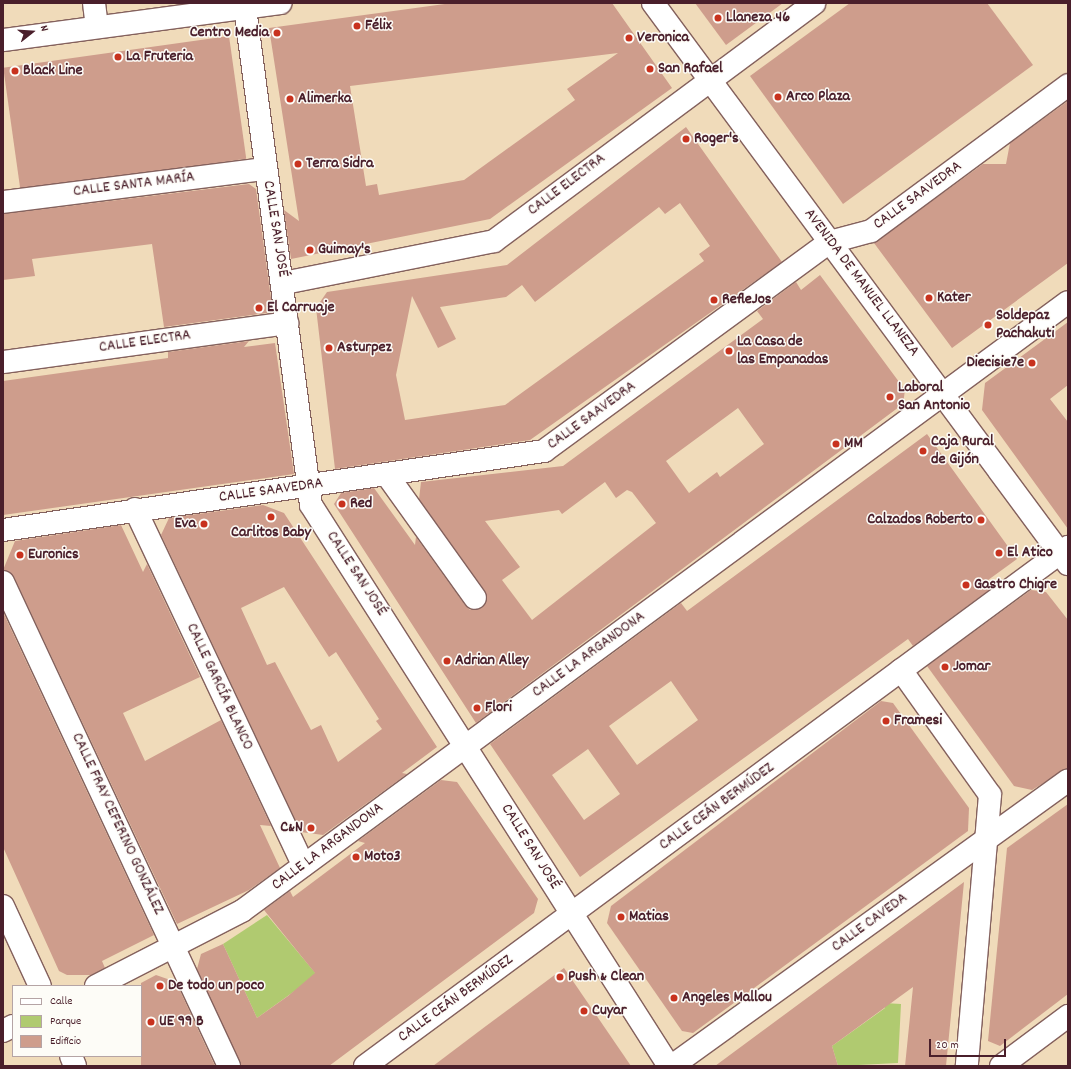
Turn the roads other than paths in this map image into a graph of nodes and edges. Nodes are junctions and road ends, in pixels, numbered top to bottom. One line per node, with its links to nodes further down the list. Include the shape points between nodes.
1 (94, 3): 6 (street)
2 (281, 3): 5 (street)
3 (653, 3): 8 (street, AVENIDA DE MANUEL LLANEZA)
4 (814, 3): 8 (street, CALLE ELECTRA)
5 (245, 8): 6 (street); 10 (street, CALLE SAN JOSÉ)
6 (97, 27): 7 (street)
7 (3, 40)
8 (708, 78): 12 (street, AVENIDA DE MANUEL LLANEZA); 13 (street, CALLE ELECTRA, via 494,240)
9 (1068, 85): 12 (street, CALLE SAAVEDRA, via 871,231)
10 (266, 169): 11 (street, CALLE SANTA MARÍA); 13 (street, CALLE SAN JOSÉ)
11 (3, 202)
12 (830, 242): 17 (street, AVENIDA DE MANUEL LLANEZA); 18 (street, CALLE SAAVEDRA, via 544,451)
13 (284, 283): 15 (street, CALLE SAN JOSÉ)
14 (1068, 302): 17 (street, CALLE LA ARGANDONA)
15 (288, 323): 16 (street, CALLE ELECTRA); 19 (street, CALLE SAN JOSÉ)
16 (3, 362)
17 (944, 393): 22 (street, AVENIDA DE MANUEL LLANEZA); 26 (street, CALLE LA ARGANDONA)
18 (386, 475): 19 (street, CALLE SAAVEDRA); 24 (street)
19 (309, 486): 20 (street, CALLE SAAVEDRA); 26 (street, CALLE SAN JOSÉ, via 312,505)
20 (135, 509): 21 (street, CALLE SAAVEDRA); 29 (street, CALLE GARCÍA BLANCO)
21 (3, 530)
22 (1066, 555): 25 (street, CALLE CEÁN BERMÚDEZ)
23 (3, 582): 32 (street, CALLE FRAY CEFERINO GONZÁLEZ)
24 (475, 598)
25 (902, 670): 28 (street, via 990,795); 31 (street, CALLE CEÁN BERMÚDEZ)
26 (466, 745): 29 (street, CALLE LA ARGANDONA); 31 (street, CALLE SAN JOSÉ)
27 (1068, 780): 28 (street, CALLE CAVEDA)
28 (986, 840): 41 (street, CALLE CAVEDA); 42 (street)
29 (303, 865): 32 (street, CALLE LA ARGANDONA, via 242,911)
30 (3, 906): 33 (street)
31 (572, 914): 39 (street, CALLE CEÁN BERMÚDEZ); 40 (street, CALLE SAN JOSÉ)
32 (176, 948): 34 (street, CALLE LA ARGANDONA); 38 (street, CALLE FRAY CEFERINO GONZÁLEZ)
33 (40, 985)
34 (98, 985)
35 (1068, 1016): 43 (street)
36 (12, 1026): 37 (street)
37 (3, 1031)
38 (229, 1066)
39 (365, 1066)
40 (669, 1066)
41 (672, 1066)
42 (967, 1066)
43 (1001, 1066)

